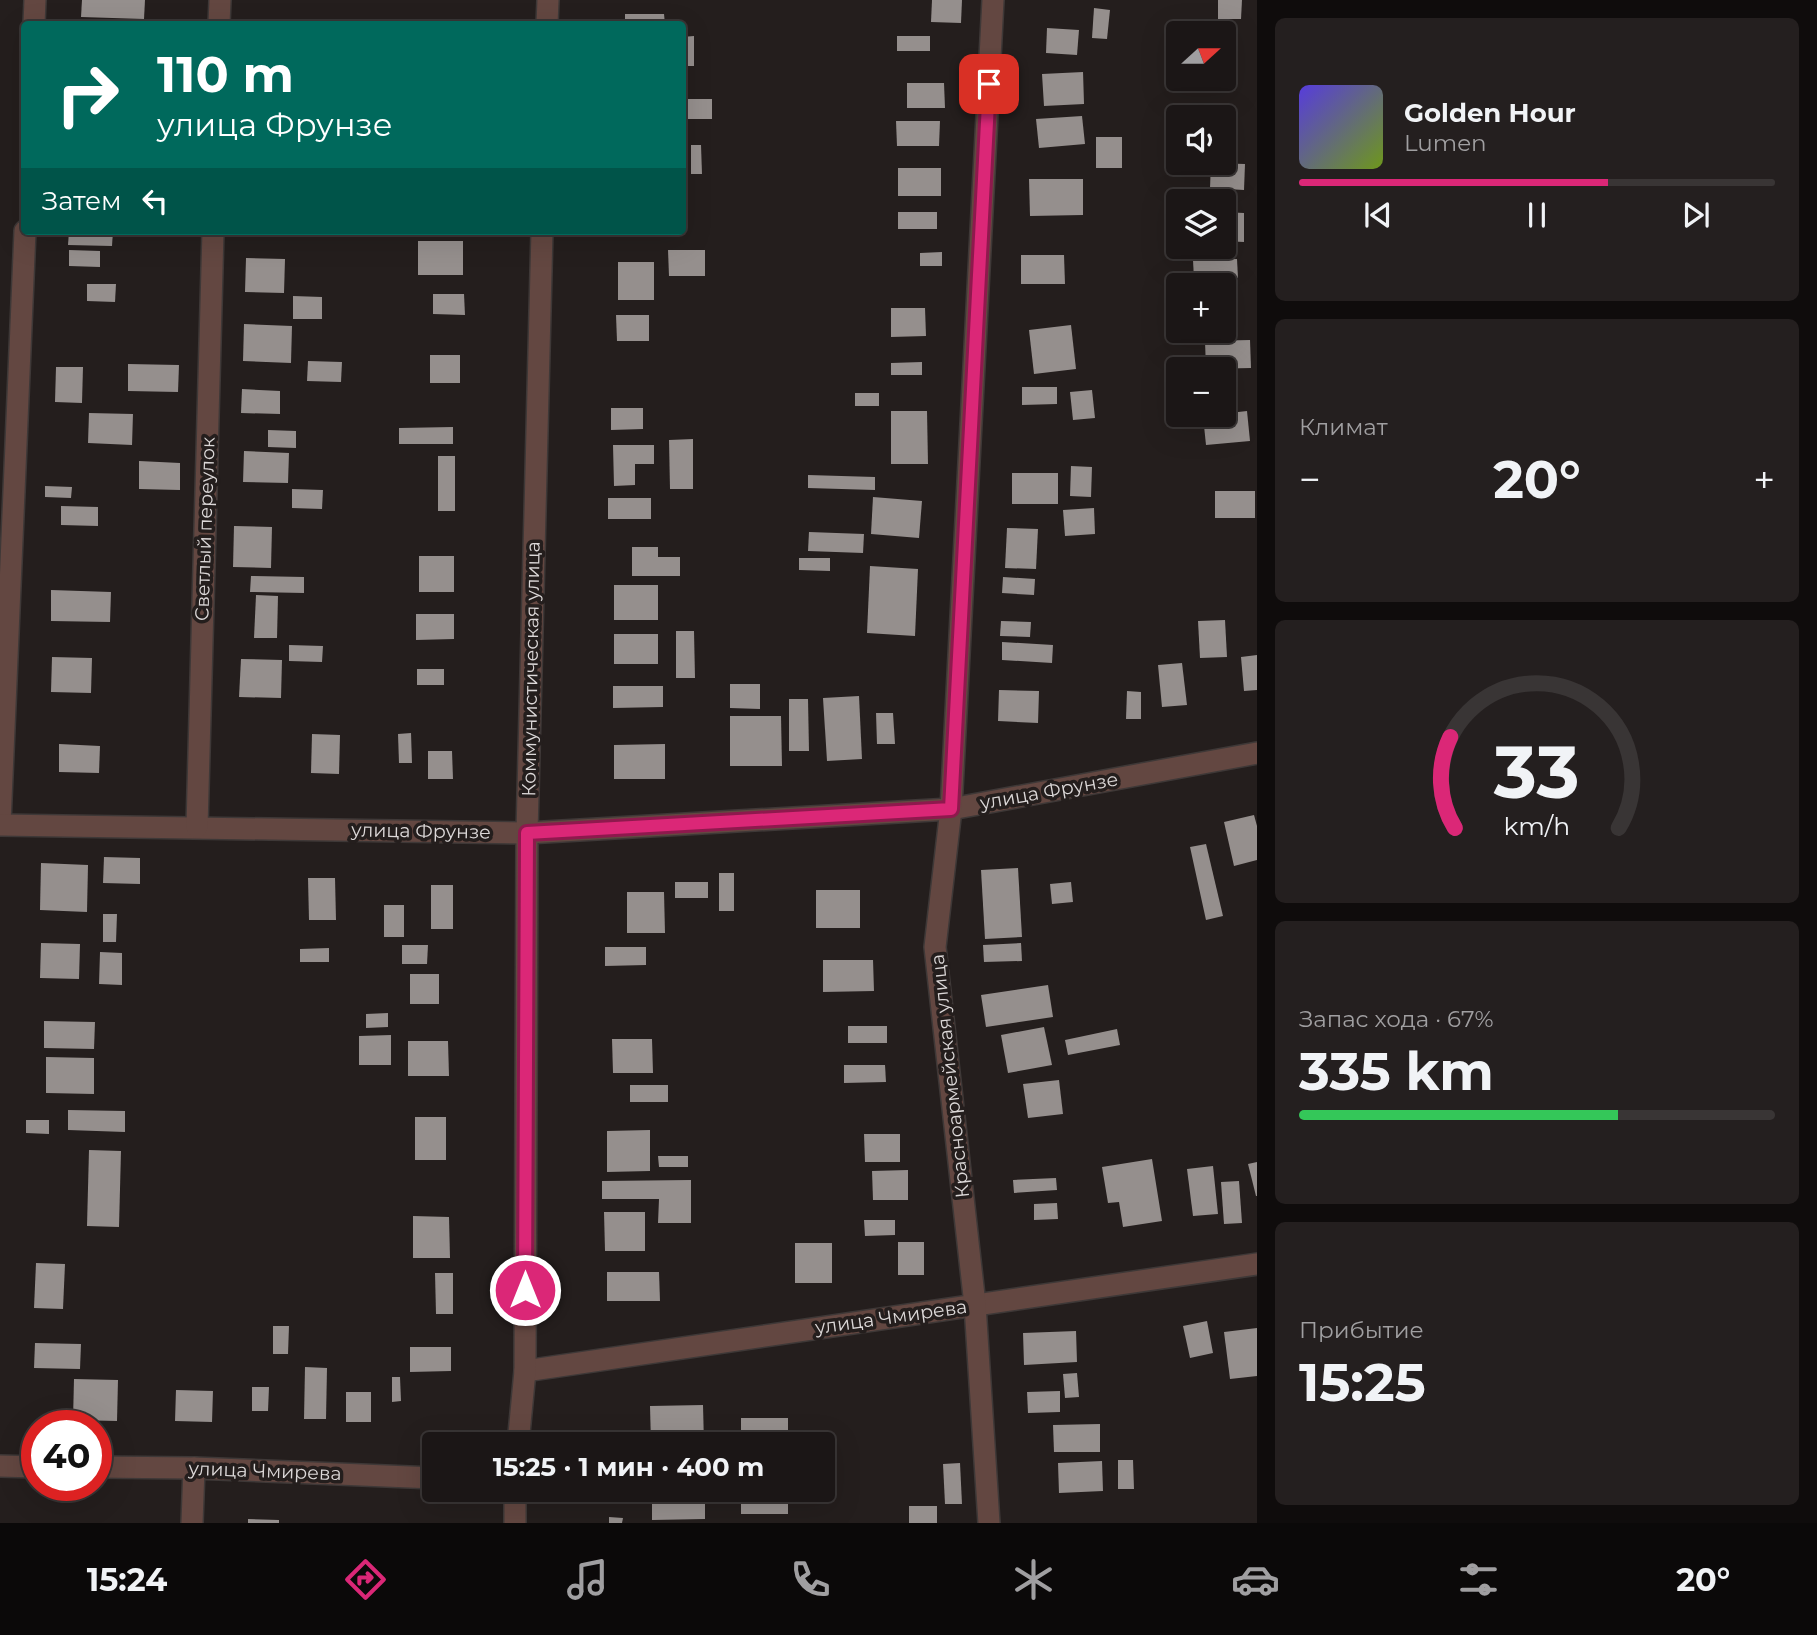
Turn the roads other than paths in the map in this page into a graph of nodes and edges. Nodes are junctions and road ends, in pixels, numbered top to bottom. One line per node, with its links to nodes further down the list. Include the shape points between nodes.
1 (35, 0): 5 (street)
2 (220, 0): 6 (street)
3 (548, 0): 7 (street)
4 (993, 0): 12 (street, Красноармейская улица)
5 (34, 21)
6 (219, 21)
7 (547, 21)
8 (25, 235): 13 (street)
9 (213, 235): 14 (street, Светлый переулок)
10 (542, 235): 15 (street, Коммунистическая улица)
11 (1257, 753): 12 (street, улица Фрунзе)
12 (951, 809): 15 (street, улица Фрунзе); 17 (street, Красноармейская улица, via 935,947)
13 (0, 824): 14 (street, улица Фрунзе)
14 (197, 827): 15 (street, улица Фрунзе)
15 (527, 833): 18 (street, Коммунистическая улица)
16 (1257, 1264): 17 (street, улица Чмирева)
17 (975, 1305): 18 (street, улица Чмирева); 28 (street, Красноармейская улица)
18 (525, 1371): 19 (street, Коммунистическая улица)
19 (519, 1432)
20 (0, 1466): 21 (street)
21 (21, 1467)
22 (112, 1467): 23 (street, улица Чмирева)
23 (194, 1468): 24 (street, улица Чмирева); 26 (street)
24 (422, 1478)
25 (515, 1502): 27 (street)
26 (192, 1523)
27 (515, 1523)
28 (989, 1523)

